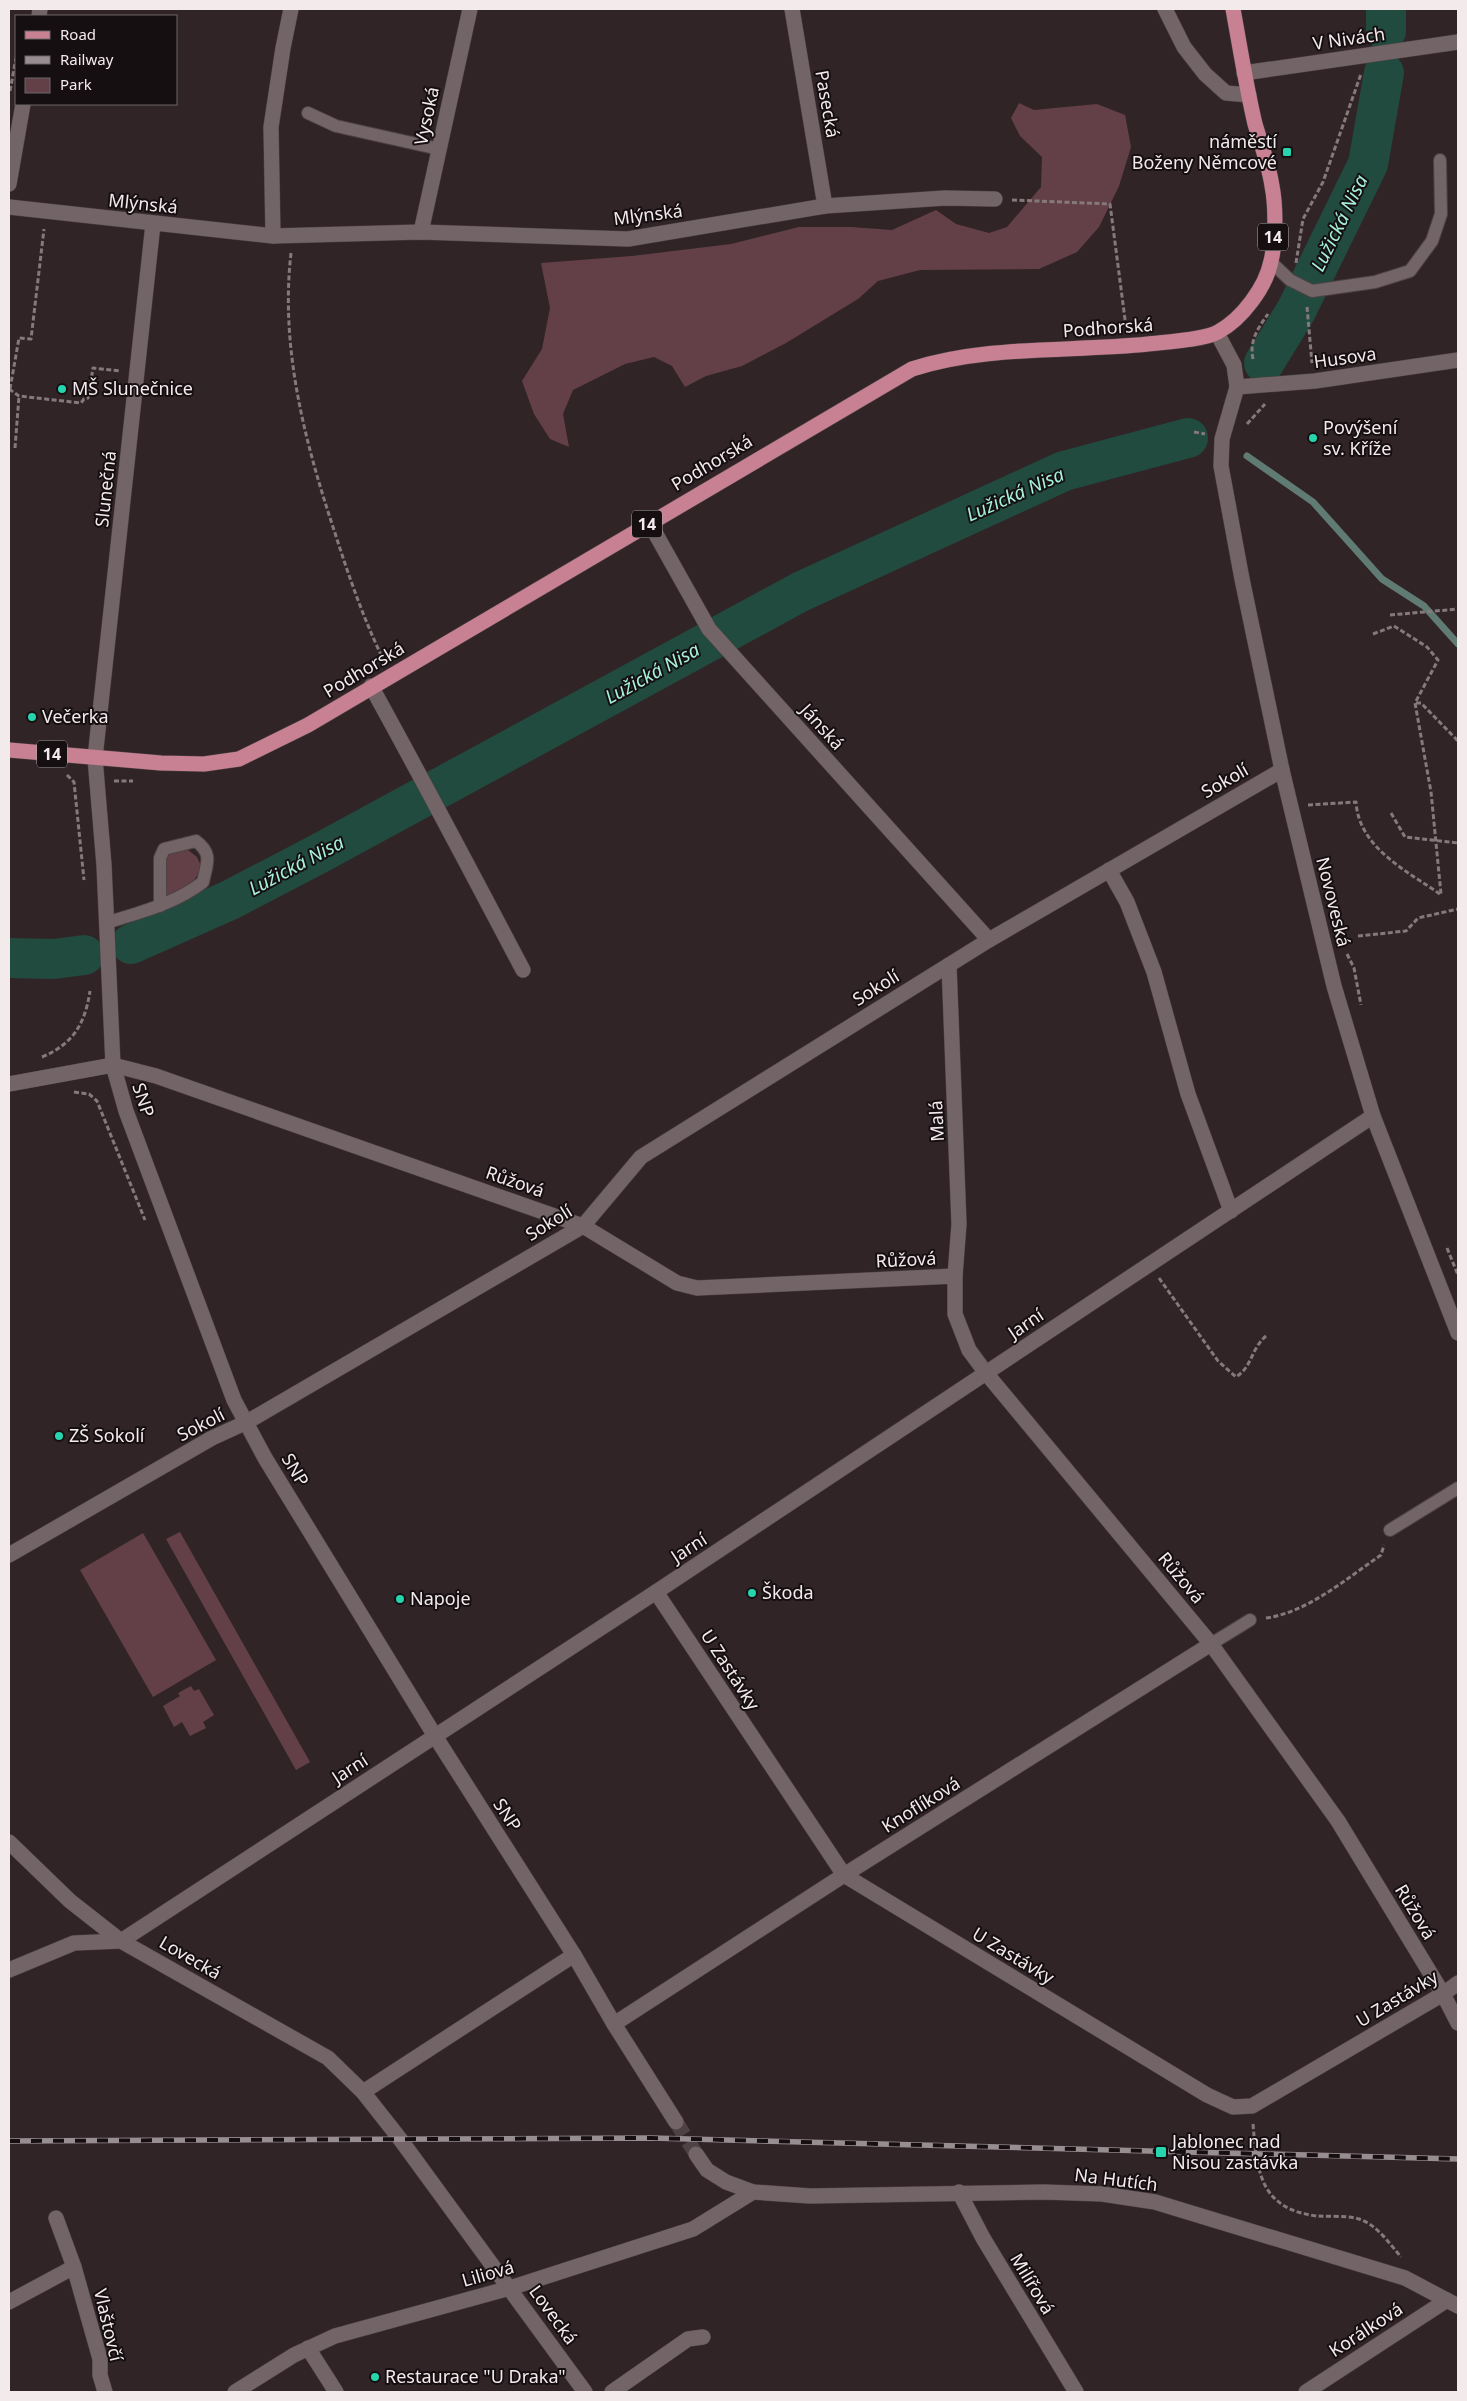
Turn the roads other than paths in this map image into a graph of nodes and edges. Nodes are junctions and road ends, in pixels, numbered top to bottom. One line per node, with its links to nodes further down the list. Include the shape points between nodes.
1 (291, 9): 19 (street, via 272,127)
2 (470, 9): 11 (street, Vysoká)
3 (792, 9): 15 (street, Pasecká)
4 (1165, 9): 8 (street, via 1184,47 1206,74 1226,93)
5 (1233, 9): 7 (main road, Podhorská / 14)
6 (1458, 42): 7 (street, V Nivách)
7 (1244, 73): 8 (main road, Podhorská / 14)
8 (1249, 95): 20 (main road, Podhorská / 14, via 1273,186)
9 (23, 105): 13 (street)
10 (308, 113): 11 (lane, via 336,126)
11 (439, 149): 18 (street, Vysoká)
12 (1440, 160): 20 (lane, via 1441,214 1432,241 1410,271 1376,282 1307,293)
13 (9, 184)
14 (995, 199): 15 (street, Mlýnská, via 945,198)
15 (825, 206): 18 (street, Mlýnská, via 628,239)
16 (9, 207): 17 (street, Mlýnská)
17 (153, 224): 19 (street, Mlýnská); 27 (street, Slunečná)
18 (421, 232): 19 (street, Mlýnská)
19 (273, 236)
20 (1271, 262): 21 (main road, Podhorská / 14, via 1260,288 1245,308)
21 (1217, 333): 23 (street, via 1234,365); 24 (main road, Podhorská / 14, via 1120,347 978,354 912,369)
22 (1458, 360): 23 (street, Husova, via 1315,381)
23 (1237, 387): 28 (street, Novoveská, via 1222,438 1222,466)
24 (649, 522): 25 (main road, Podhorská / 14, via 493,617 388,668); 32 (street, Jánská, via 709,629)
25 (371, 686): 27 (main road, Podhorská / 14, via 308,725 239,759 204,764 161,764); 34 (street)
26 (9, 750): 27 (main road, Podhorská / 14)
27 (95, 758): 31 (street, SNP)
28 (1282, 770): 29 (street, Sokolí); 37 (street, Novoveská, via 1334,986)
29 (1109, 870): 32 (street, Sokolí); 38 (street, via 1127,902 1154,972 1188,1094)
30 (160, 906): 30 (lane, via 191,892 203,882 208,858 206,848 196,841 164,850 160,858); 31 (lane)
31 (106, 923): 35 (street, SNP)
32 (989, 940): 33 (street, Sokolí)
33 (948, 965): 39 (street, Sokolí, via 641,1157); 40 (street, Malá, via 959,1224)
34 (524, 970)
35 (113, 1065): 36 (street); 39 (street, Růžová, via 156,1076); 43 (street, SNP, via 136,1139 234,1400)
36 (9, 1084)
37 (1373, 1116): 38 (street, Jarní); 41 (street, Novoveská)
38 (1231, 1211): 42 (street, Jarní)
39 (583, 1226): 40 (street, Růžová, via 677,1283 698,1288); 43 (street, Sokolí)
40 (955, 1276): 42 (street, Růžová, via 955,1314 969,1350)
41 (1458, 1333)
42 (986, 1374): 47 (street, Jarní); 49 (street, Růžová)
43 (247, 1422): 46 (street, Sokolí, via 212,1438); 50 (street, SNP, via 265,1458)
44 (1458, 1488): 45 (lane)
45 (1390, 1530)
46 (9, 1555)
47 (656, 1592): 50 (street, Jarní); 52 (street, U Zastávky)
48 (1250, 1620): 49 (lane, Knoflíková)
49 (1211, 1644): 52 (street, Knoflíková); 57 (street, Růžová, via 1338,1821)
50 (435, 1736): 53 (street, Jarní); 54 (street, SNP)
51 (9, 1842): 53 (street, Lovecká, via 70,1902)
52 (844, 1876): 57 (street, U Zastávky, via 1207,2095 1233,2107 1252,2106); 59 (street, Knoflíková)
53 (121, 1941): 55 (street, via 74,1943); 60 (street, Lovecká, via 328,2058)
54 (574, 1955): 59 (street, SNP); 60 (street)
55 (9, 1970)
56 (1458, 1983): 57 (street, U Zastávky)
57 (1443, 1994): 58 (street, Růžová)
58 (1458, 2023)
59 (614, 2024): 61 (street, SNP)
60 (363, 2092): 67 (street, Lovecká)
61 (676, 2122)
62 (696, 2154): 63 (street, via 706,2170)
63 (752, 2192): 64 (street, Na Hutích, via 810,2196); 67 (street, Liliová, via 693,2229)
64 (960, 2192): 69 (street, Na Hutích, via 1102,2194 1155,2202 1405,2278); 77 (street, Milířová, via 983,2238)
65 (56, 2218): 66 (street, Vlaštovčí)
66 (74, 2267): 68 (street); 72 (street, Vlaštovčí, via 100,2359)
67 (510, 2288): 71 (street, Liliová, via 335,2336); 75 (street, Lovecká)
68 (9, 2302)
69 (1453, 2303): 78 (street, Korálková)
70 (702, 2337): 76 (street, via 688,2339)
71 (308, 2348): 73 (street, Liliová); 74 (street)
72 (105, 2392)
73 (235, 2392)
74 (336, 2392)
75 (585, 2392)
76 (612, 2392)
77 (1076, 2392)
78 (1306, 2392)

